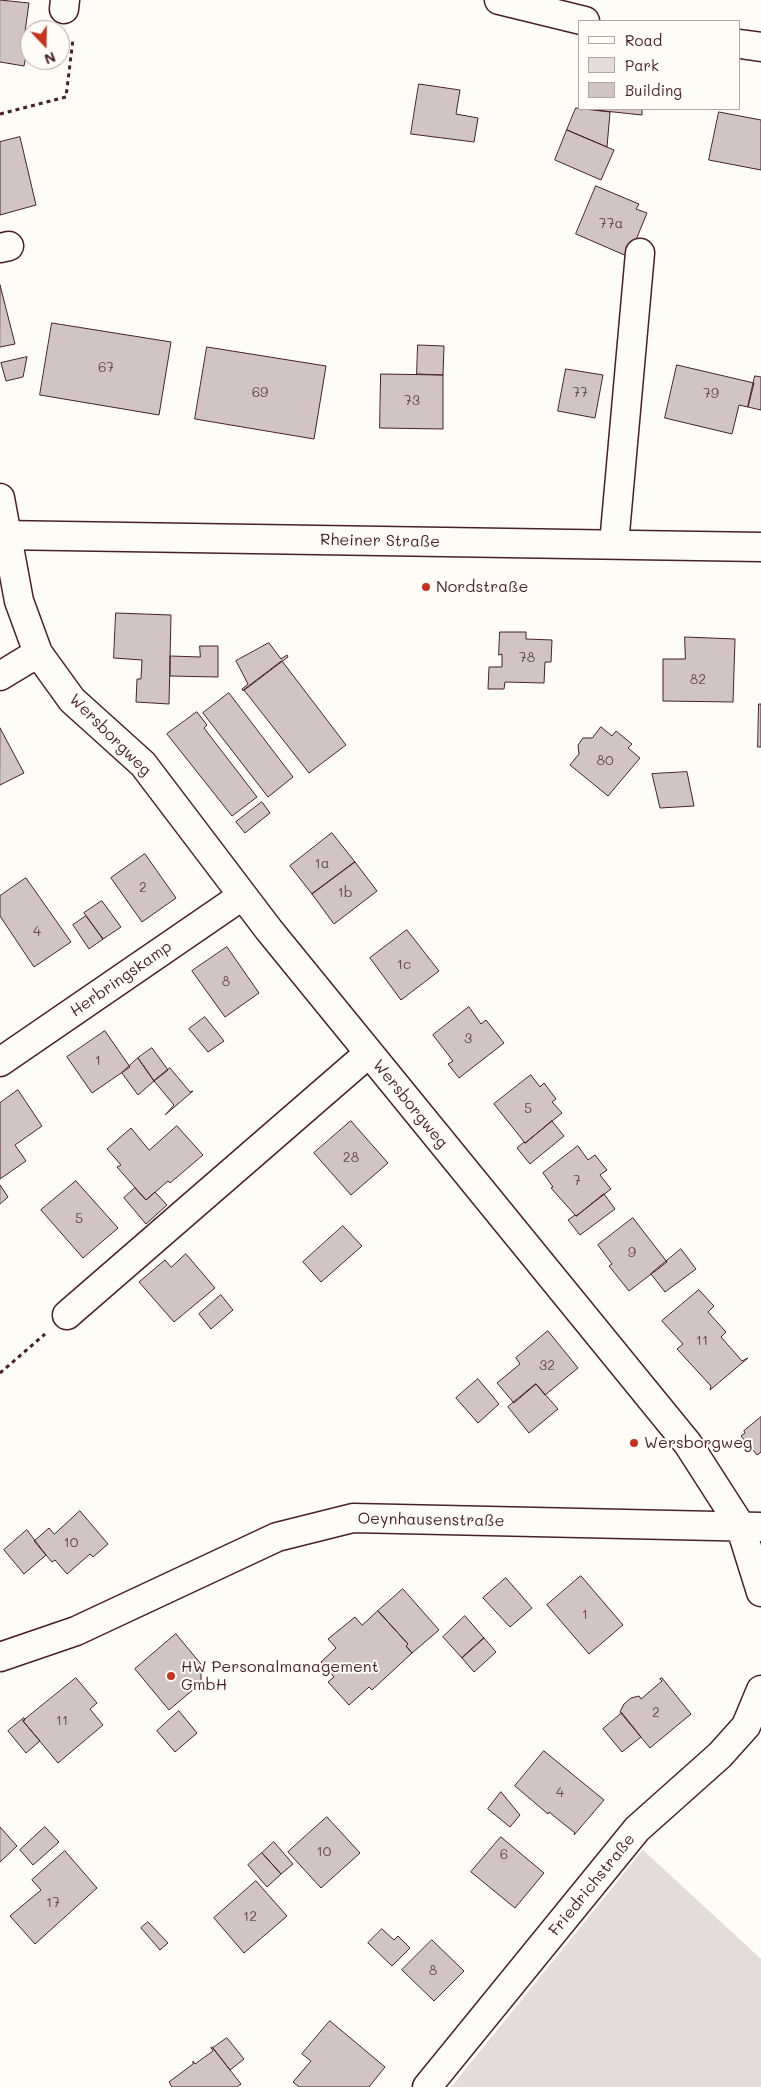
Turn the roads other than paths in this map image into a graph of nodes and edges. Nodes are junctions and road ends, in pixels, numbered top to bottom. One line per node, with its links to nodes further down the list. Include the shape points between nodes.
1 (499, 0): 2 (street)
2 (581, 20)
3 (741, 44): 4 (street)
4 (761, 47)
5 (640, 253): 8 (street)
6 (0, 498): 7 (street)
7 (4, 535): 8 (street, Rheiner Straße); 10 (street, Wersborgweg, via 19,601)
8 (614, 544): 9 (street, Rheiner Straße)
9 (761, 547)
10 (38, 653): 11 (street); 12 (street, Wersborgweg, via 72,700 143,764)
11 (0, 676)
12 (242, 896): 13 (street, Wersborgweg); 14 (street, Herbringskamp)
13 (369, 1053): 15 (street, Wersborgweg); 16 (street, Wersborgweg, via 688,1444)
14 (0, 1062)
15 (67, 1315)
16 (750, 1526): 17 (street, Wersborgweg); 18 (street, Oeynhausenstraße, via 353,1518 277,1537 76,1631)
17 (761, 1592)
18 (0, 1657)
19 (761, 1690): 20 (street, Friedrichstraße, via 746,1726 720,1755 637,1829)
20 (428, 2087)

